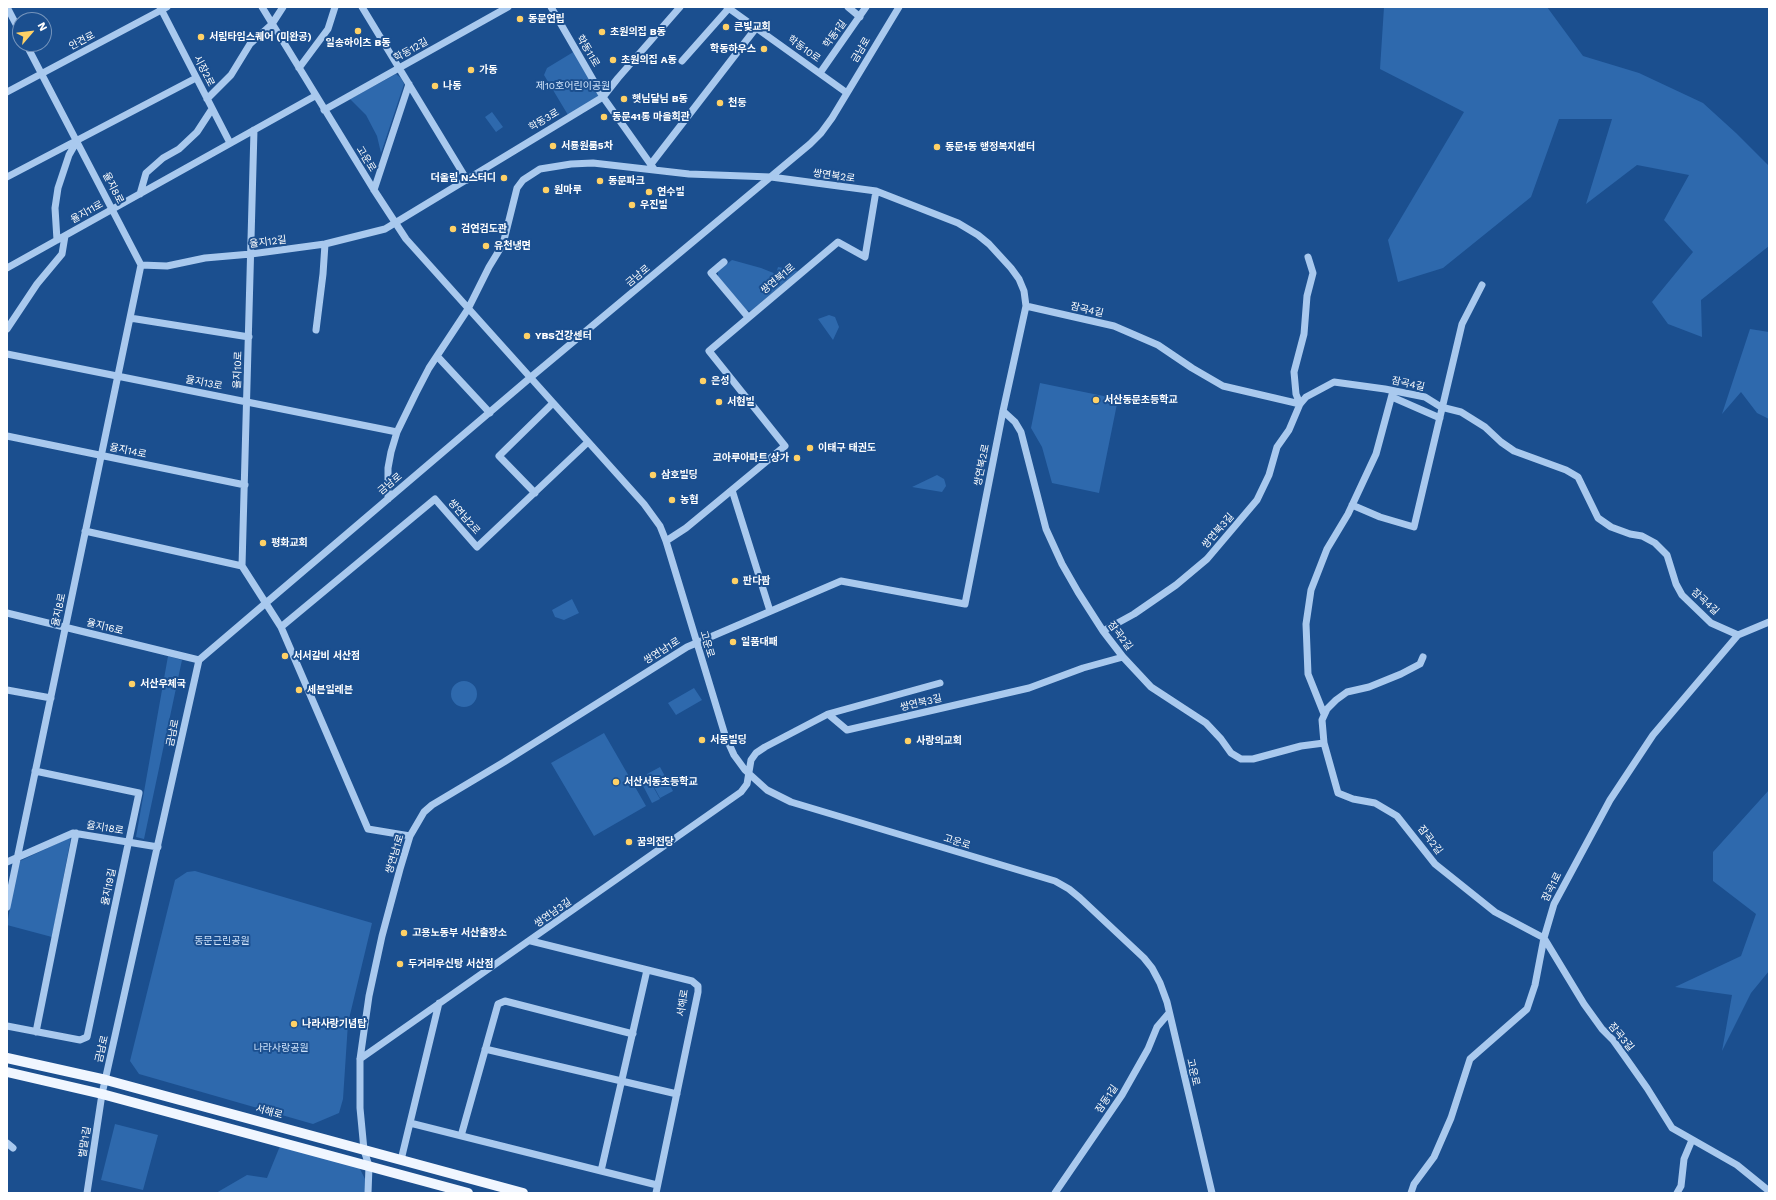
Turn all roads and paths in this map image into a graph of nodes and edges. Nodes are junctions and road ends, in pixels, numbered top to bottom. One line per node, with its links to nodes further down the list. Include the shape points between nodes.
1 (7, 7): 14 (street)
2 (262, 7): 16 (street, 고운로)
3 (283, 7): 16 (street)
4 (335, 7): 20 (street, via 328,29)
5 (362, 7): 21 (street)
6 (508, 7): 21 (street, 학동12길)
7 (552, 7): 29 (street, 학동11로)
8 (680, 7): 29 (street, 학동3로)
9 (728, 7): 17 (street, 학동10로); 19 (street, 학동10로)
10 (848, 7): 15 (street)
11 (866, 7): 15 (street, 학동1길)
12 (899, 7): 27 (street, 금남로)
13 (162, 8): 22 (street, 안견로); 24 (street, 시장2로)
14 (12, 17)
15 (860, 17): 23 (street, 학동1길)
16 (272, 24): 20 (street, 고운로); 30 (street, via 250,44 231,75)
17 (756, 28): 23 (street, 학동10로); 36 (street)
18 (30, 52): 22 (street, 율지8로)
19 (682, 61)
20 (299, 68): 28 (street, 고운로)
21 (399, 68): 25 (street); 32 (street, 학동12길)
22 (42, 73): 26 (street, 안견로); 34 (street, 율지8로)
23 (820, 73): 27 (street, 학동10로)
24 (196, 78): 30 (street, 시장2로); 34 (street)
25 (409, 84): 39 (street); 40 (street)
26 (7, 92)
27 (847, 93): 38 (street, 금남로, via 821,133)
28 (315, 96): 32 (street, 고운로); 33 (street, 율지11로)
29 (603, 97): 36 (street, 학동11로); 39 (street, 학동3로)
30 (207, 100): 31 (street, 시장2로)
31 (212, 109): 35 (street, 시장2로); 42 (street, via 197,132 146,173)
32 (324, 110): 40 (street, 고운로)
33 (254, 130): 35 (street, 율지11로); 48 (street, 율지10로)
34 (77, 141): 37 (street); 43 (street, 율지8로); 46 (street, via 68,155 58,188 55,208)
35 (230, 144): 42 (street, 율지11로)
36 (652, 166): 38 (street, via 689,174); 55 (street, via 582,163 546,168 528,176 520,183 515,193 503,244)
37 (7, 177)
38 (771, 177): 41 (street, 쌍연북2로); 64 (street, 금남로)
39 (467, 180): 44 (street, 학동3로)
40 (374, 190): 44 (street, 고운로)
41 (876, 191): 54 (street, 쌍연북2로, via 958,223 984,239 1019,279 1025,293); 56 (street, 쌍연북1로, via 865,256 838,242)
42 (140, 194): 43 (street, 율지11로)
43 (112, 209): 45 (street, 율지11로); 51 (street, 율지8로)
44 (395, 223): 47 (street, 율지12길, via 372,233); 55 (street, 고운로, via 422,258)
45 (65, 236): 46 (street, 율지11로); 58 (street, via 62,254 37,284)
46 (57, 240): 52 (street, 율지11로)
47 (325, 244): 48 (street, 율지12길); 59 (street)
48 (251, 254): 51 (street, 율지12길, via 205,258 167,266); 60 (street, 율지10로)
49 (1308, 257): 68 (street, via 1313,273 1307,296 1304,334 1294,372 1296,394)
50 (724, 262): 56 (street, via 711,273)
51 (141, 266): 57 (street, 율지8로)
52 (7, 268)
53 (1482, 286): 69 (street, via 1462,324)
54 (1026, 306): 68 (street, 잠곡4길, via 1114,326 1158,345 1223,386); 70 (street, 쌍연북2로)
55 (468, 309): 62 (street); 64 (street, 고운로)
56 (748, 317): 78 (street, 쌍연북1로, via 709,351 785,446)
57 (130, 318): 60 (street); 63 (street, 율지8로)
58 (7, 329)
59 (316, 330)
60 (249, 336): 66 (street, 율지10로)
61 (7, 354): 63 (street, 율지13로)
62 (437, 356): 71 (street); 73 (street)
63 (118, 376): 66 (street, 율지13로); 76 (street, 율지8로)
64 (532, 377): 67 (street, 고운로); 71 (street, 금남로)
65 (1393, 394): 68 (street, 잠곡4길, via 1334,382 1306,397); 69 (street, 잠곡4길, via 1425,397); 72 (street); 81 (street, via 1376,454)
66 (247, 402): 73 (street, 율지13로); 77 (street, 율지10로)
67 (553, 403): 75 (street, 고운로); 79 (street, via 499,456)
68 (1300, 404): 91 (street, 쌍연북3길, via 1289,430 1277,447 1269,475 1257,500 1237,525 1207,558 1176,585 1134,614)
69 (1443, 408): 72 (street); 92 (street, 잠곡4길, via 1461,412 1485,427 1514,451 1578,477 1598,518 1611,527 1642,536 1655,543 1667,555 1682,595 1710,622)
70 (1003, 411): 86 (street, 쌍연북2로, via 965,604 841,581); 91 (street, 잠곡2길, via 1021,432 1046,529 1062,564)
71 (490, 413): 80 (street, 금남로)
72 (1440, 418): 81 (street, via 1414,527)
73 (398, 432): 80 (street, via 390,457)
74 (7, 436): 76 (street, 율지14로)
75 (588, 442): 79 (street, 쌍연남2로); 83 (street, 고운로, via 652,515 661,527)
76 (101, 455): 77 (street, 율지14로); 82 (street, 율지8로)
77 (245, 485): 84 (street, 율지10로)
78 (732, 490): 83 (street); 86 (street)
79 (535, 493): 90 (street, 쌍연남2로, via 477,547 435,499)
80 (388, 499): 85 (street, 금남로)
81 (1352, 505): 101 (street, via 1327,549 1311,590 1306,624 1308,674)
82 (85, 531): 84 (street); 89 (street, 율지8로)
83 (666, 541): 93 (street, 고운로)
84 (242, 566): 85 (street)
85 (266, 603): 90 (street); 96 (street, 금남로)
86 (770, 611): 93 (street, 쌍연남1로)
87 (7, 613): 89 (street, 율지16로)
88 (1769, 622): 92 (street, 잠곡1로)
89 (65, 627): 96 (street, 율지16로); 99 (street, 율지8로)
90 (281, 627): 106 (street, via 368,829)
91 (1103, 631): 94 (street, 잠곡2길)
92 (1738, 635): 112 (street, 잠곡1로, via 1654,735 1610,800 1554,904)
93 (696, 642): 104 (street, 고운로, via 727,740); 106 (street, 쌍연남1로, via 432,805 424,812)
94 (1123, 657): 100 (street, 쌍연북3길, via 1083,668 1029,688 847,730); 102 (street, 잠곡2길, via 1151,686 1206,723 1231,753 1241,759 1253,759 1301,746)
95 (1423, 658): 101 (street, via 1420,664 1401,674 1369,687 1347,692 1331,704)
96 (199, 660): 108 (street, 금남로)
97 (940, 683): 100 (street)
98 (7, 690): 99 (street)
99 (50, 698): 103 (street, 율지8로)
100 (828, 714): 104 (street, via 761,750 751,760)
101 (1324, 714): 102 (street, 잠곡2길, via 1321,727)
102 (1324, 743): 112 (street, 잠곡2길, via 1338,793 1375,803 1396,816 1435,864 1495,912)
103 (35, 771): 107 (street, 율지19길, via 139,793); 109 (street, 율지8로)
104 (748, 774): 113 (street, 쌍연남3길, via 746,785 741,792); 116 (street, 고운로, via 767,790 796,804 1063,885 1083,900 1148,964 1163,989)
105 (76, 833): 107 (street, 율지18로); 109 (street, 율지18로); 118 (street)
106 (410, 836): 122 (street, 쌍연남1로, via 382,936 369,996)
107 (129, 842): 108 (street, 율지18로); 118 (street, 율지19길, via 87,1037 80,1040)
108 (158, 847): 124 (street, 금남로)
109 (17, 859): 110 (street, 율지18로); 111 (street, 율지8로)
110 (7, 862)
111 (7, 906)
112 (1544, 938): 130 (street, 잠곡3길, via 1584,1004 1623,1054 1672,1128); 144 (street, 잠곡1로, via 1535,985 1527,1009 1470,1059 1451,1118 1437,1150 1414,1184)
113 (531, 941): 114 (street, 서해로); 115 (street, 쌍연남3길)
114 (647, 970): 119 (street); 127 (street, 서해로, via 693,982 698,988)
115 (439, 1003): 122 (street, 쌍연남3길); 128 (street)
116 (1169, 1013): 142 (street, 잠동1길, via 1157,1027 1148,1049 1122,1095); 143 (street, 고운로)
117 (7, 1026): 118 (street, 율지19길)
118 (36, 1032)
119 (633, 1034): 120 (street, via 505,1001 496,1006); 125 (street)
120 (485, 1049): 125 (street); 129 (street)
121 (7, 1058): 124 (main road, 서해로)
122 (360, 1059): 131 (street, 쌍연남1로, via 360,1108)
123 (7, 1072): 126 (main road)
124 (106, 1080): 126 (street, 금남로); 131 (main road, 서해로)
125 (622, 1081): 127 (street); 134 (street)
126 (102, 1094): 133 (main road); 137 (street, 벌말1길)
127 (677, 1094): 135 (street, 서해로)
128 (410, 1123): 129 (street); 132 (street)
129 (461, 1136): 134 (street)
130 (1692, 1140): 136 (street, 잠곡3길, via 1737,1165); 145 (street, via 1684,1159 1681,1186)
131 (364, 1150): 132 (main road, 서해로); 133 (street, 쌍연남1로)
132 (401, 1160): 140 (main road, 서해로)
133 (369, 1166): 138 (street, 쌍연남1로); 139 (main road)
134 (601, 1171): 135 (street)
135 (657, 1185): 141 (street, 서해로)
136 (1769, 1192)
137 (87, 1193)
138 (368, 1193)
139 (468, 1193)
140 (523, 1193)
141 (656, 1193)
142 (1055, 1193)
143 (1212, 1193)
144 (1411, 1193)
145 (1677, 1193)

